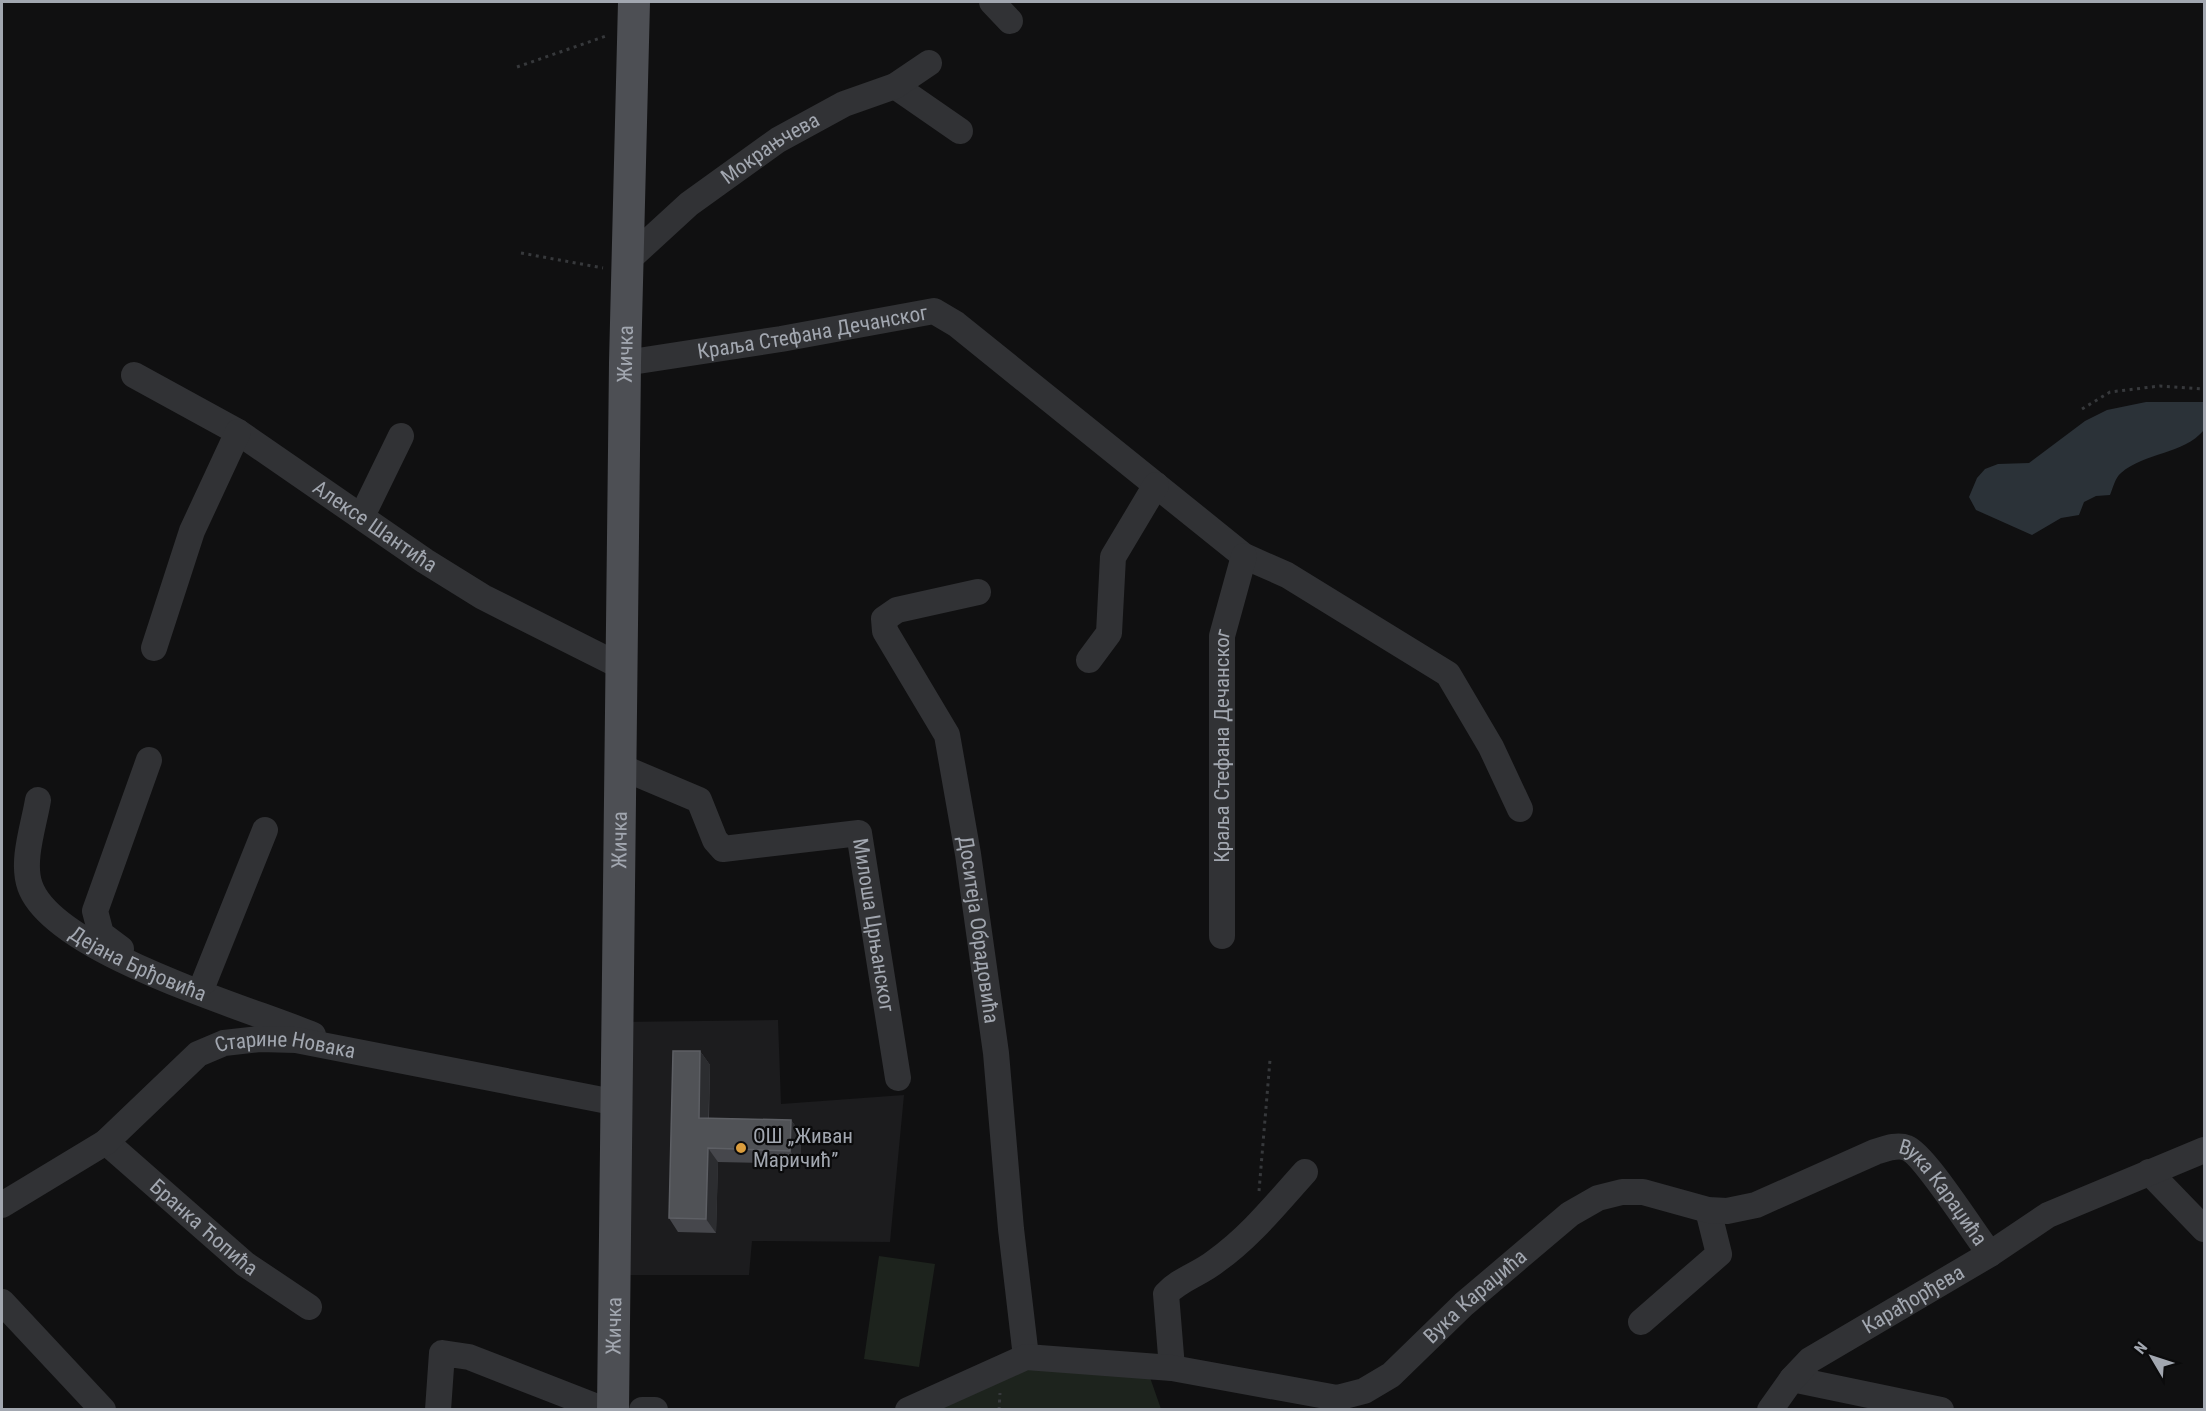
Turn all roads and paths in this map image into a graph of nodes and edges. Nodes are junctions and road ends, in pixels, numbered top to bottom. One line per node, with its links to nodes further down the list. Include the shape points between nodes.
1 (992, 2): 3 (street)
2 (633, 14): 5 (path); 9 (main road, Жичка)
3 (1010, 21)
4 (930, 63): 6 (street, Мокрањчева)
5 (517, 67)
6 (895, 86): 7 (street); 9 (street, Мокрањчева, via 844,104 778,140 689,204)
7 (960, 131)
8 (521, 253): 9 (path)
9 (628, 265): 10 (main road, Жичка)
10 (626, 363): 16 (street, Краља Стефана Дечанског, via 934,311 956,324); 22 (main road, Жичка)
11 (134, 375): 14 (street, Алексе Шантића)
12 (2205, 389): 13 (path, via 2160,386 2110,392)
13 (2082, 409)
14 (238, 432): 17 (street, Алексе Шантића); 20 (street, via 192,531)
15 (401, 436): 17 (street)
16 (1156, 485): 18 (street, Краља Стефана Дечанског); 21 (street, via 1113,557 1109,633)
17 (362, 516): 22 (street, Алексе Шантића, via 483,597)
18 (1244, 556): 26 (street, Краља Стефана Дечанског, via 1287,575 1448,674 1491,747); 28 (street, Краља Стефана Дечанског, via 1222,636)
19 (978, 592): 47 (street, Доситеја Обрадовића, via 897,610 884,619 885,632 947,735 996,1053)
20 (154, 648)
21 (1089, 660)
22 (624, 668): 24 (main road, Жичка)
23 (148, 760): 29 (street, via 95,911 97,925 111,944 143,961)
24 (621, 767): 33 (street, Милоша Црњанског, via 699,800 714,840 723,849 859,833); 34 (main road, Жичка)
25 (38, 800): 30 (street, Дејана Брђовића, via 28,862 29,884 37,901 51,916 81,939 151,975)
26 (1520, 809)
27 (265, 830): 29 (street)
28 (1222, 936)
29 (204, 982): 30 (street, via 252,1000)
30 (260, 1013): 31 (street, Дејана Брђовића)
31 (346, 1048): 34 (street, Старине Новака); 35 (street, Старине Новака, via 296,1040 224,1043 198,1054)
32 (1270, 1060): 41 (path)
33 (898, 1078)
34 (618, 1102): 53 (main road, Жичка)
35 (106, 1142): 39 (street, Старине Новака); 45 (street, Бранка Ћопића, via 245,1264)
36 (2205, 1150): 38 (street, Карађорђева)
37 (1305, 1172): 41 (street)
38 (2149, 1172): 42 (street); 43 (street, Карађорђева, via 2049,1215)
39 (2, 1205)
40 (1708, 1210): 43 (street, Вука Караџића, via 1756,1205 1875,1152 1906,1147 1924,1161); 46 (street, via 1719,1254); 48 (street, Вука Караџића, via 1643,1192 1598,1198 1570,1214 1464,1304 1390,1375 1364,1391 1337,1398)
41 (1256, 1226): 48 (street, via 1216,1262 1176,1283 1166,1294)
42 (2205, 1229)
43 (1990, 1254): 49 (street, Карађорђева, via 1810,1360)
44 (2, 1302): 50 (street)
45 (309, 1307)
46 (1641, 1322)
47 (1026, 1357): 48 (street, Вука Караџића); 56 (street, Вука Караџића)
48 (1172, 1368)
49 (1792, 1378): 57 (street, Карађорђева); 58 (street)
50 (103, 1410)
51 (438, 1410): 52 (street, via 442,1353 469,1357)
52 (605, 1410)
53 (613, 1410)
54 (642, 1410): 55 (street)
55 (655, 1410)
56 (908, 1410)
57 (1770, 1410)
58 (1941, 1410)

